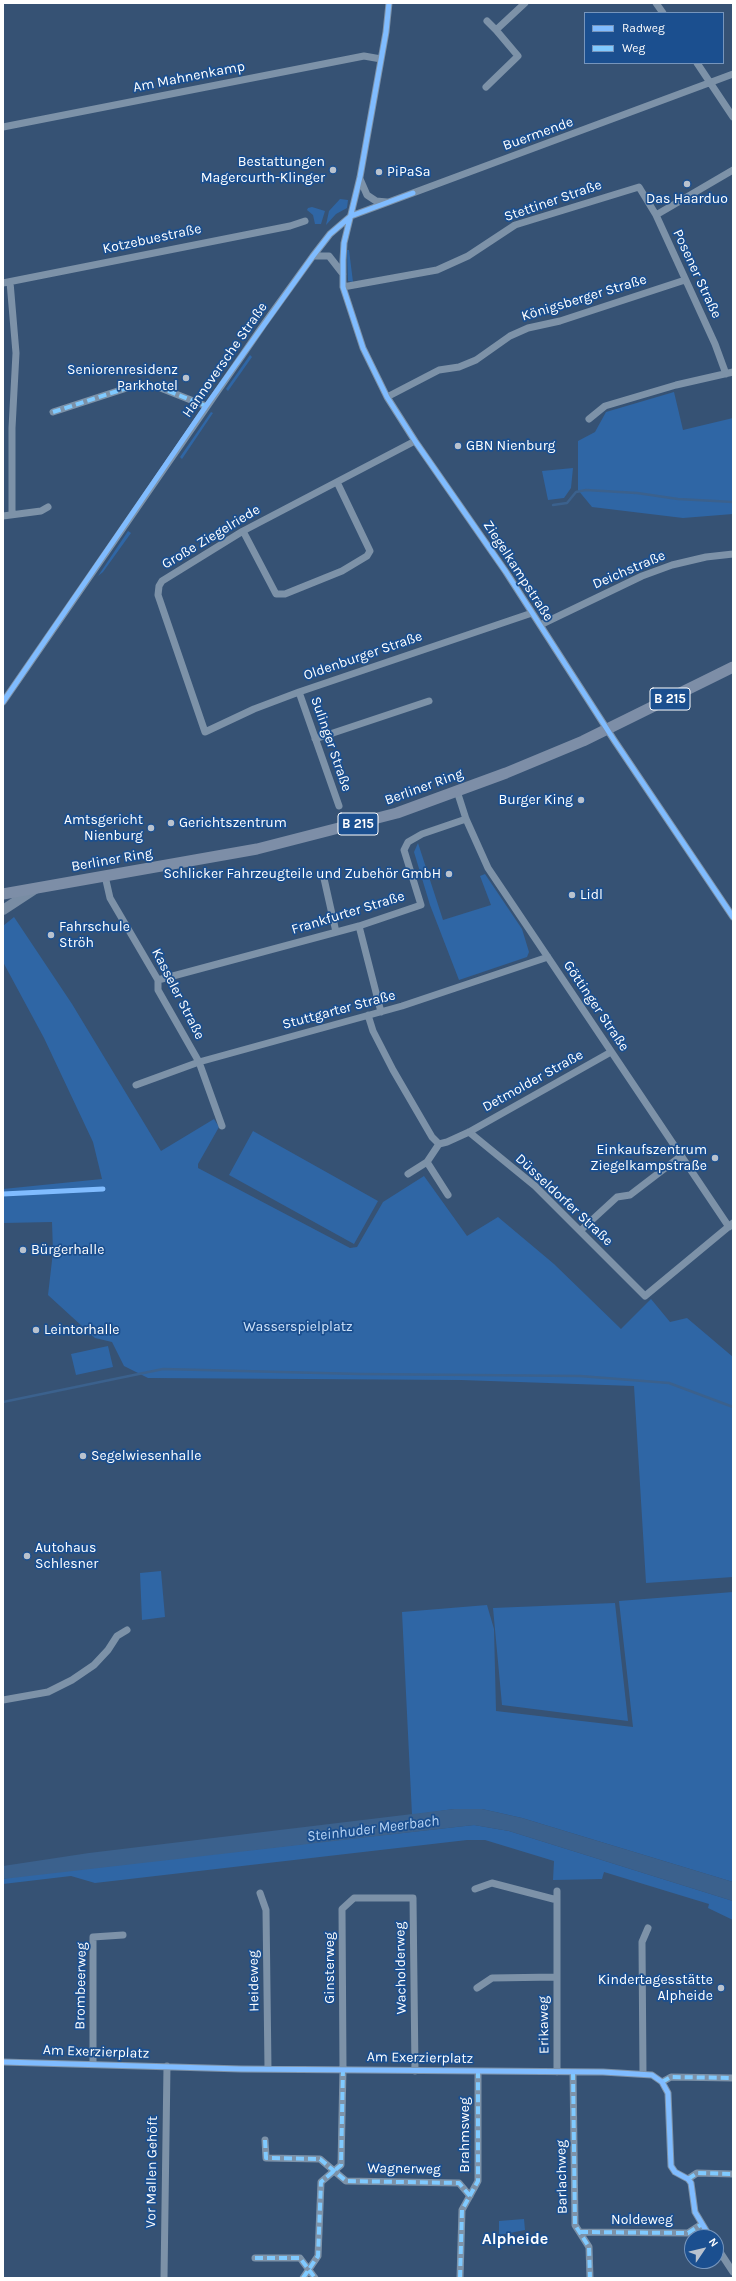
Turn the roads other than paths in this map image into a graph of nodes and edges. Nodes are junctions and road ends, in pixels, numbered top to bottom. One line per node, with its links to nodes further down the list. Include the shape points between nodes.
1 (389, 3): 7 (street)
2 (525, 3): 6 (street)
3 (656, 3): 4 (street)
4 (662, 12)
5 (487, 21): 6 (street)
6 (496, 30): 11 (street, via 518,56)
7 (381, 59): 13 (street, Am Mahnenkamp, via 364,56); 15 (street)
8 (698, 64): 10 (street)
9 (733, 74): 10 (street, Buermende)
10 (711, 83): 12 (street); 17 (street, Buermende)
11 (486, 87)
12 (733, 117)
13 (3, 127)
14 (733, 170): 18 (street)
15 (360, 177): 17 (street, via 367,195 376,201); 19 (street)
16 (639, 187): 18 (street, Posener Straße); 25 (street, Stettiner Straße, via 515,225 468,256 437,270)
17 (390, 202): 19 (street, Buermende)
18 (656, 215): 23 (street, Posener Straße)
19 (351, 216): 21 (street, Hannoversche Straße, via 330,234); 22 (street, Ziegelkampstraße, via 344,243)
20 (305, 220): 24 (street, Kotzebuestraße, via 290,226)
21 (312, 256): 22 (street, via 329,256); 28 (street, Hannoversche Straße)
22 (343, 274): 25 (street, Ziegelkampstraße)
23 (685, 280): 26 (street, Posener Straße); 27 (street, Königsberger Straße, via 560,321 528,328 510,336 476,360 439,370)
24 (6, 283): 34 (street, via 16,352 12,428)
25 (343, 287): 27 (street, Ziegelkampstraße, via 363,348)
26 (730, 373): 30 (street, via 676,385 605,406)
27 (387, 397): 31 (street, Ziegelkampstraße)
28 (206, 406): 29 (street, via 158,387 133,386); 43 (street, Hannoversche Straße)
29 (54, 412)
30 (589, 419)
31 (415, 441): 32 (street, Große Ziegelriede); 38 (street, Ziegelkampstraße)
32 (337, 482): 36 (street, Große Ziegelriede); 36 (street, via 370,551 367,556 342,571 285,594 276,594)
33 (48, 507): 34 (street, via 41,511)
34 (12, 514): 35 (street)
35 (3, 516)
36 (243, 531): 45 (street, Große Ziegelriede, via 162,581 158,592)
37 (733, 554): 39 (street, Deichstraße, via 706,557 666,567)
38 (532, 613): 39 (street, Ziegelkampstraße); 41 (street, Oldenburger Straße)
39 (540, 625): 44 (street, Ziegelkampstraße)
40 (733, 667): 44 (main road, Berliner Ring / B 215)
41 (299, 692): 45 (street, Oldenburger Straße); 46 (street, Sulinger Straße)
42 (429, 701): 46 (street)
43 (3, 702)
44 (608, 730): 47 (main road, Berliner Ring / B 215); 55 (street, Ziegelkampstraße)
45 (205, 732)
46 (315, 739): 48 (street, Sulinger Straße)
47 (457, 791): 49 (street, Göttinger Straße); 51 (main road, Berliner Ring / B 215, via 397,813 343,828 250,850)
48 (339, 806)
49 (466, 819): 56 (street, Frankfurter Straße, via 422,834 408,842 404,850 421,905); 58 (street, Göttinger Straße, via 488,868)
50 (323, 874): 57 (street)
51 (105, 876): 52 (main road, Berliner Ring / B 215); 59 (street, Kasseler Straße, via 110,898)
52 (35, 888): 53 (main road, Berliner Ring / B 215); 54 (street, Berliner Ring)
53 (3, 894)
54 (3, 910)
55 (733, 917)
56 (359, 926): 57 (street, Frankfurter Straße); 60 (street)
57 (336, 932): 59 (street, Frankfurter Straße)
58 (548, 957): 60 (street, Stuttgarter Straße); 62 (street, Göttinger Straße)
59 (158, 980): 63 (street, Kasseler Straße, via 158,990)
60 (381, 1012): 61 (street, Stuttgarter Straße)
61 (368, 1015): 63 (street, Stuttgarter Straße); 67 (street, via 393,1070 432,1137)
62 (611, 1052): 66 (street, Detmolder Straße); 68 (street, Göttinger Straße)
63 (199, 1062): 64 (street, Stuttgarter Straße); 65 (street, Kasseler Straße)
64 (136, 1084)
65 (222, 1126)
66 (469, 1132): 67 (street); 73 (street, Düsseldorfer Straße, via 535,1186)
67 (439, 1144): 69 (street)
68 (682, 1156): 72 (street, Göttinger Straße); 73 (street, via 630,1196 617,1197)
69 (427, 1162): 70 (street); 71 (street)
70 (408, 1174)
71 (448, 1195)
72 (731, 1225): 73 (street, Düsseldorfer Straße, via 645,1296)
73 (580, 1231)
74 (127, 1630): 75 (street, via 117,1636 94,1665 72,1680 48,1692)
75 (3, 1700)
76 (475, 1889): 80 (street, via 492,1883)
77 (557, 1891): 80 (street, Erikaweg)
78 (260, 1893): 88 (street, Heideweg, via 266,1910)
79 (381, 1897): 89 (street, Ginsterweg, via 354,1898 342,1909); 90 (street, Wacholderweg, via 413,1898)
80 (557, 1900): 83 (street, Erikaweg)
81 (648, 1928): 94 (street, via 642,1942)
82 (122, 1936): 86 (street, Brombeerweg, via 93,1936)
83 (556, 1977): 84 (street, Erikaweg, via 492,1978); 92 (street, Erikaweg)
84 (477, 1988)
85 (3, 2062): 86 (street, Am Exerzierplatz)
86 (93, 2064): 87 (street, Am Exerzierplatz)
87 (167, 2066): 88 (street, Am Exerzierplatz); 109 (street, Vor Mallen Gehöft)
88 (268, 2069): 89 (street, Am Exerzierplatz)
89 (343, 2069): 90 (street, Am Exerzierplatz); 98 (street, Ginsterweg, via 342,2165)
90 (415, 2071): 91 (street, Am Exerzierplatz)
91 (478, 2071): 92 (street, Am Exerzierplatz); 101 (street, Brahmsweg, via 478,2181)
92 (557, 2072): 93 (street, Am Exerzierplatz)
93 (573, 2072): 94 (street, Am Exerzierplatz); 104 (street, Barlachweg, via 576,2225)
94 (643, 2074): 96 (street, Am Exerzierplatz, via 652,2075)
95 (733, 2078): 96 (street, via 671,2077)
96 (662, 2082): 100 (street, via 668,2093 670,2163 675,2172)
97 (265, 2140): 98 (street, via 266,2158 320,2159)
98 (334, 2171): 101 (street, Wagnerweg, via 346,2181 460,2183); 107 (street, via 321,2182 318,2256)
99 (733, 2174): 100 (street, via 697,2173)
100 (688, 2179): 102 (street, via 692,2189 693,2206)
101 (470, 2196): 112 (street, Brahmsweg, via 462,2210)
102 (702, 2224): 103 (street); 104 (street, Noldeweg, via 688,2233)
103 (705, 2229)
104 (580, 2232): 113 (street, Barlachweg, via 589,2248)
105 (255, 2258): 107 (street, via 300,2258)
106 (724, 2258): 108 (street)
107 (309, 2270): 110 (street); 111 (street)
108 (733, 2272)
109 (164, 2278)
110 (303, 2278)
111 (315, 2278)
112 (460, 2278)
113 (590, 2278)

